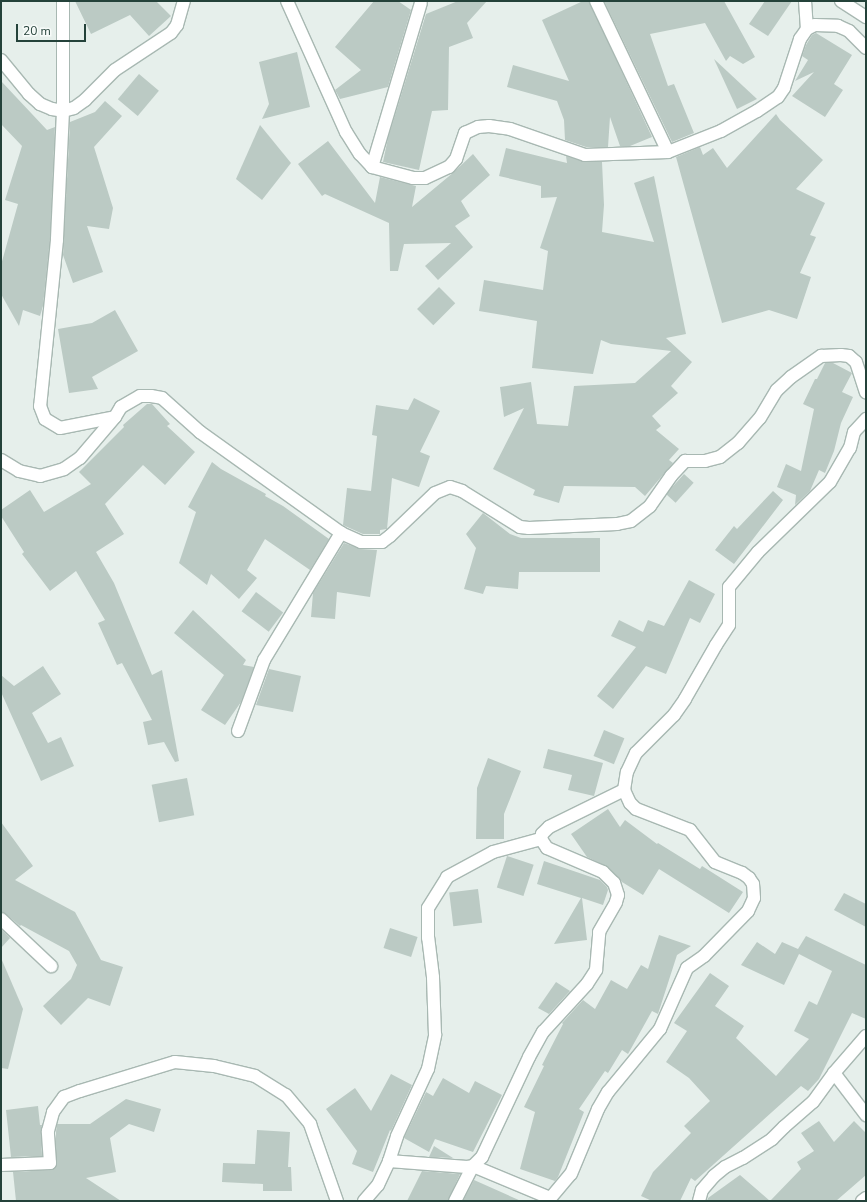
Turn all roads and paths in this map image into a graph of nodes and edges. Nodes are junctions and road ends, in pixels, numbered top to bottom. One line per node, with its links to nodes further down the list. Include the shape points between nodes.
1 (63, 1): 12 (street)
2 (184, 1): 12 (street, via 177,25 171,33 115,70 74,108)
3 (287, 1): 14 (street, via 346,132)
4 (596, 1): 13 (street)
5 (805, 1): 9 (street)
6 (841, 1): 8 (street)
7 (421, 3): 14 (street)
8 (866, 16)
9 (807, 29): 10 (street, via 815,25 838,26 849,31); 13 (street, via 800,39 784,88 778,97 758,111 721,130)
10 (866, 48)
11 (1, 60): 12 (street, via 40,104)
12 (63, 111): 16 (street, via 57,240 40,406 45,418 60,428)
13 (668, 152): 14 (street, via 585,155 510,129 489,126 478,127 465,133 456,159 449,168 435,175 413,178)
14 (372, 167)
15 (866, 392): 19 (street, via 856,362 849,356 821,356 791,377 778,390 760,418 738,443 720,458 685,461 650,506 631,521 617,524 520,527 462,491 450,487 435,493 382,542 361,542)
16 (115, 417): 18 (street, via 80,458 64,470 40,476 19,470); 19 (street, via 121,407 140,396 162,398 200,432)
17 (866, 419): 21 (street, via 854,432 850,448 830,482 758,552 729,587 729,625 674,715 636,753 627,772)
18 (1, 460)
19 (341, 533): 20 (street, via 264,660)
20 (238, 731)
21 (624, 790): 22 (street, via 549,827 544,830); 32 (street, via 636,809 690,830 715,862 749,878 753,884 754,898 748,911 704,956 687,968 660,1029 608,1092 598,1109 568,1180)
22 (541, 839): 28 (street, via 493,852 447,877 428,908 435,1034 428,1069 397,1136); 30 (street, via 547,848 592,866 610,878 617,889 616,902 598,932 594,973 543,1032 482,1158)
23 (1, 919): 24 (street)
24 (51, 966)
25 (866, 1036): 26 (street)
26 (834, 1073): 27 (street); 36 (street, via 813,1102 772,1138 714,1176 702,1190)
27 (866, 1115)
28 (389, 1161): 30 (street); 34 (street, via 378,1185)
29 (1, 1164): 33 (street, via 50,1163 48,1131 53,1112 64,1097 175,1062 255,1076 286,1095 310,1124)
30 (473, 1166): 32 (street); 35 (street)
31 (866, 1198): 37 (street)
32 (549, 1199)
33 (337, 1201)
34 (364, 1201)
35 (455, 1201)
36 (699, 1201)
37 (862, 1201)

